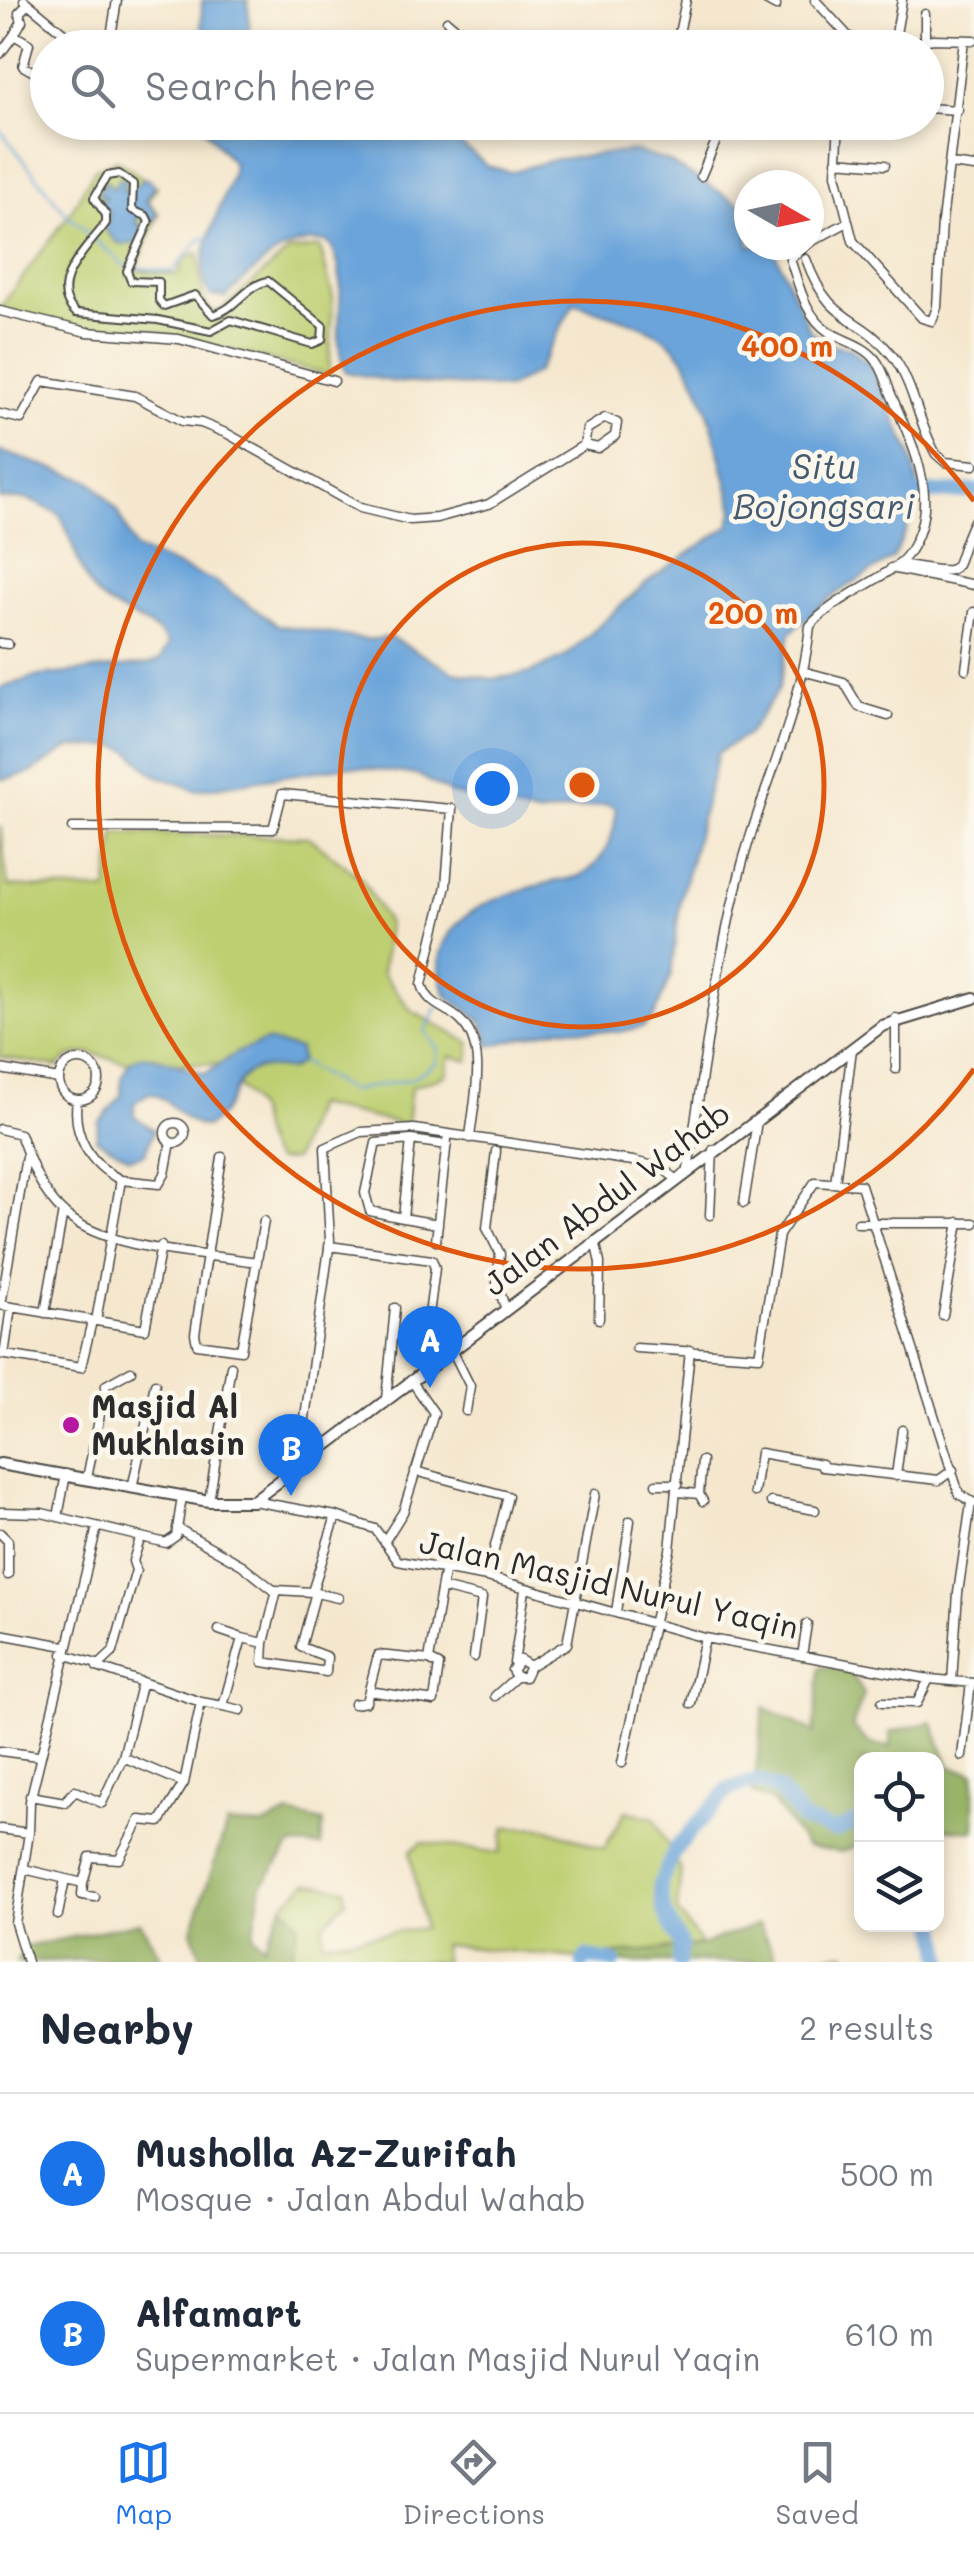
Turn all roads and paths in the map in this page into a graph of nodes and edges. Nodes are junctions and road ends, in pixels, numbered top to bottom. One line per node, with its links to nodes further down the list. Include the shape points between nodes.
1 (117, 0): 11 (street)
2 (686, 0): 13 (street)
3 (766, 0): 7 (street)
4 (815, 0): 14 (street)
5 (902, 0): 15 (street)
6 (30, 3): 10 (street); 17 (street, via 19,12)
7 (776, 6)
8 (925, 14): 16 (street)
9 (447, 21): 12 (street)
10 (55, 30)
11 (113, 30)
12 (458, 30)
13 (680, 30)
14 (843, 30)
15 (895, 30)
16 (925, 30)
17 (14, 35): 20 (street); 21 (street)
18 (969, 40): 24 (street)
19 (30, 44): 22 (street, via 22,66)
20 (30, 44)
21 (0, 54)
22 (30, 70)
23 (944, 109): 24 (street)
24 (958, 110): 28 (street)
25 (716, 140): 31 (street)
26 (838, 140): 27 (street)
27 (836, 161): 29 (street); 32 (street)
28 (951, 164): 30 (street); 32 (street, via 932,320 922,318 858,252)
29 (886, 165)
30 (974, 167)
31 (701, 176)
32 (846, 223): 33 (street)
33 (824, 235)
34 (790, 260): 43 (street, via 809,312 874,357 915,448 923,511)
35 (806, 260): 41 (street, via 830,308 890,352 936,454)
36 (127, 271): 36 (street, via 135,283 159,282 160,304 195,295 214,314 268,281 324,326 324,336 312,344 230,320 212,331 76,313 64,282 107,219 94,198 107,176 118,174 133,184 132,210 149,222)
37 (0, 310): 38 (street, via 87,332 179,339)
38 (334, 381)
39 (0, 414): 40 (street, via 21,419 42,381 135,396 182,422 228,434 360,508 410,520 489,504)
40 (584, 444): 40 (street, via 587,429 605,418 617,423 615,436 598,448)
41 (974, 466)
42 (974, 521): 43 (street, via 954,568)
43 (902, 564): 44 (street)
44 (891, 568): 45 (street); 48 (street, via 810,626)
45 (974, 585)
46 (974, 612): 47 (street)
47 (966, 669)
48 (806, 672): 49 (street, via 844,682 858,706); 68 (street, via 740,875)
49 (888, 716)
50 (72, 828): 60 (street, via 274,829 282,794 452,808 446,886 422,984 432,1004 461,1020 477,1050)
51 (974, 998): 52 (street, Jalan Abdul Wahab)
52 (896, 1018): 53 (street, Jalan Abdul Wahab); 55 (street)
53 (852, 1050): 58 (street, Jalan Abdul Wahab); 71 (street)
54 (0, 1069): 56 (street)
55 (896, 1069)
56 (59, 1078): 57 (street, via 64,1093); 57 (street, via 75,1060 97,1070 93,1094)
57 (77, 1100): 70 (street, via 79,1133 90,1156)
58 (757, 1116): 64 (street, Jalan Abdul Wahab); 72 (street)
59 (0, 1128): 66 (street, via 20,1134)
60 (470, 1138): 62 (street); 69 (street, via 633,1161)
61 (410, 1140): 62 (street); 75 (street); 75 (street, via 376,1143 366,1192 370,1212)
62 (447, 1140): 81 (street); 86 (street, via 385,1129 325,1148)
63 (171, 1142): 70 (street, via 159,1184)
64 (713, 1150): 68 (street, Jalan Abdul Wahab); 74 (street)
65 (496, 1151): 91 (street, via 487,1228 500,1254 497,1283)
66 (26, 1157): 73 (street); 89 (street)
67 (222, 1157): 87 (street)
68 (688, 1168): 69 (street, Jalan Abdul Wahab)
69 (675, 1178): 84 (street, Jalan Abdul Wahab)
70 (122, 1180): 82 (street)
71 (835, 1182): 77 (street, via 863,1186); 99 (street, via 809,1185 781,1230 760,1356)
72 (744, 1203)
73 (63, 1212): 82 (street); 93 (street)
74 (710, 1215)
75 (403, 1218): 81 (street)
76 (264, 1222): 88 (street)
77 (874, 1222): 78 (street); 80 (street); 112 (street)
78 (959, 1222): 79 (street); 94 (street)
79 (974, 1222)
80 (858, 1223)
81 (438, 1224): 83 (street)
82 (110, 1238): 85 (street); 96 (street)
83 (436, 1241)
84 (595, 1241): 91 (street, Jalan Abdul Wahab); 95 (street)
85 (161, 1246): 87 (street); 96 (street, via 145,1329)
86 (329, 1246): 102 (street, via 432,1260); 111 (street)
87 (206, 1254): 88 (street); 88 (street, via 195,1342 238,1352)
88 (257, 1262)
89 (0, 1305): 90 (street)
90 (11, 1307): 93 (street); 100 (street)
91 (505, 1307): 97 (street, Jalan Abdul Wahab)
92 (395, 1308): 106 (street)
93 (45, 1313): 96 (street)
94 (942, 1314)
95 (599, 1319)
96 (94, 1321): 100 (street, via 81,1368)
97 (450, 1348): 102 (street, Jalan Abdul Wahab); 107 (street, via 470,1386)
98 (636, 1348): 99 (street)
99 (690, 1350): 119 (street)
100 (2, 1354)
101 (231, 1366): 124 (street)
102 (422, 1370): 104 (street, Jalan Abdul Wahab)
103 (131, 1372): 116 (street, via 106,1385)
104 (411, 1380): 106 (street, Jalan Abdul Wahab); 113 (street, via 434,1413)
105 (155, 1384): 118 (street)
106 (386, 1399): 111 (street, Jalan Abdul Wahab)
107 (466, 1410)
108 (902, 1430): 115 (street)
109 (702, 1461): 119 (street, via 701,1498)
110 (0, 1464): 114 (street)
111 (298, 1467): 123 (street, Jalan Abdul Wahab)
112 (953, 1470): 115 (street, via 939,1480); 126 (street, via 959,1494)
113 (415, 1471): 135 (street, via 403,1512); 140 (street, via 508,1496)
114 (66, 1474): 116 (street); 130 (street)
115 (896, 1476): 120 (street, via 760,1453)
116 (87, 1478): 118 (street)
117 (656, 1484): 119 (street)
118 (132, 1488): 122 (street)
119 (678, 1488): 152 (street)
120 (754, 1492)
121 (596, 1494): 148 (street)
122 (182, 1497): 124 (street); 133 (street)
123 (253, 1500): 124 (street); 129 (street, Jalan Masjid Nurul Yaqin)
124 (209, 1501)
125 (771, 1502): 127 (street)
126 (973, 1503): 137 (street)
127 (815, 1510)
128 (0, 1512): 130 (street)
129 (336, 1516): 135 (street, Jalan Masjid Nurul Yaqin); 146 (street)
130 (58, 1517): 132 (street)
131 (630, 1520): 151 (street)
132 (97, 1528): 136 (street); 159 (street)
133 (177, 1528): 136 (street, via 170,1543); 145 (street)
134 (0, 1533): 139 (street, via 8,1541)
135 (386, 1538): 138 (street, Jalan Masjid Nurul Yaqin, via 394,1559)
136 (140, 1539): 164 (street, via 114,1652)
137 (969, 1555): 141 (street)
138 (445, 1567): 140 (street, Jalan Masjid Nurul Yaqin); 143 (street)
139 (8, 1575)
140 (487, 1577): 144 (street, Jalan Masjid Nurul Yaqin)
141 (960, 1579): 142 (street); 149 (street)
142 (974, 1579)
143 (442, 1588): 160 (street, via 482,1598); 162 (street)
144 (525, 1590): 148 (street, Jalan Masjid Nurul Yaqin); 163 (street)
145 (276, 1592): 146 (street); 158 (street)
146 (314, 1592): 147 (street); 158 (street, via 302,1647 326,1657 326,1672 260,1661)
147 (338, 1598)
148 (576, 1601): 151 (street, Jalan Masjid Nurul Yaqin); 165 (street, via 566,1644)
149 (959, 1610): 150 (street); 168 (street)
150 (974, 1611)
151 (616, 1612): 152 (street, Jalan Masjid Nurul Yaqin)
152 (656, 1622): 157 (street, Jalan Masjid Nurul Yaqin); 183 (street)
153 (808, 1624): 161 (street)
154 (219, 1630): 156 (street)
155 (0, 1634): 159 (street)
156 (242, 1638): 158 (street); 177 (street)
157 (705, 1638): 161 (street, Jalan Masjid Nurul Yaqin); 176 (street)
158 (264, 1644)
159 (64, 1650): 164 (street); 180 (street)
160 (474, 1656)
161 (802, 1656): 167 (street, Jalan Masjid Nurul Yaqin)
162 (429, 1660): 171 (street, via 378,1655); 171 (street, via 439,1664 434,1701)
163 (514, 1663): 165 (street); 166 (street)
164 (97, 1664): 170 (street)
165 (530, 1666): 166 (street, via 526,1677)
166 (516, 1676): 172 (street)
167 (929, 1679): 168 (street, Jalan Masjid Nurul Yaqin); 174 (street, via 917,1703)
168 (952, 1681): 169 (street, Jalan Masjid Nurul Yaqin)
169 (972, 1683): 181 (street)
170 (141, 1685): 173 (street); 182 (street)
171 (369, 1691): 175 (street, via 364,1704)
172 (495, 1696)
173 (201, 1702): 177 (street); 184 (street)
174 (882, 1702)
175 (354, 1704)
176 (691, 1704)
177 (222, 1706): 178 (street)
178 (240, 1710)
179 (0, 1751): 180 (street)
180 (38, 1756): 185 (street)
181 (962, 1756)
182 (122, 1757): 184 (street); 185 (street, via 102,1802 75,1791 65,1802)
183 (622, 1763)
184 (184, 1783): 190 (street, via 158,1824 140,1820 119,1860 90,1857)
185 (30, 1796): 187 (street)
186 (0, 1829): 187 (street)
187 (30, 1833): 188 (street)
188 (24, 1869): 189 (street); 193 (street, via 15,1923)
189 (65, 1878): 190 (street); 192 (street)
190 (83, 1883): 191 (street, via 82,1895)
191 (95, 1898)
192 (58, 1915)
193 (28, 1962)

